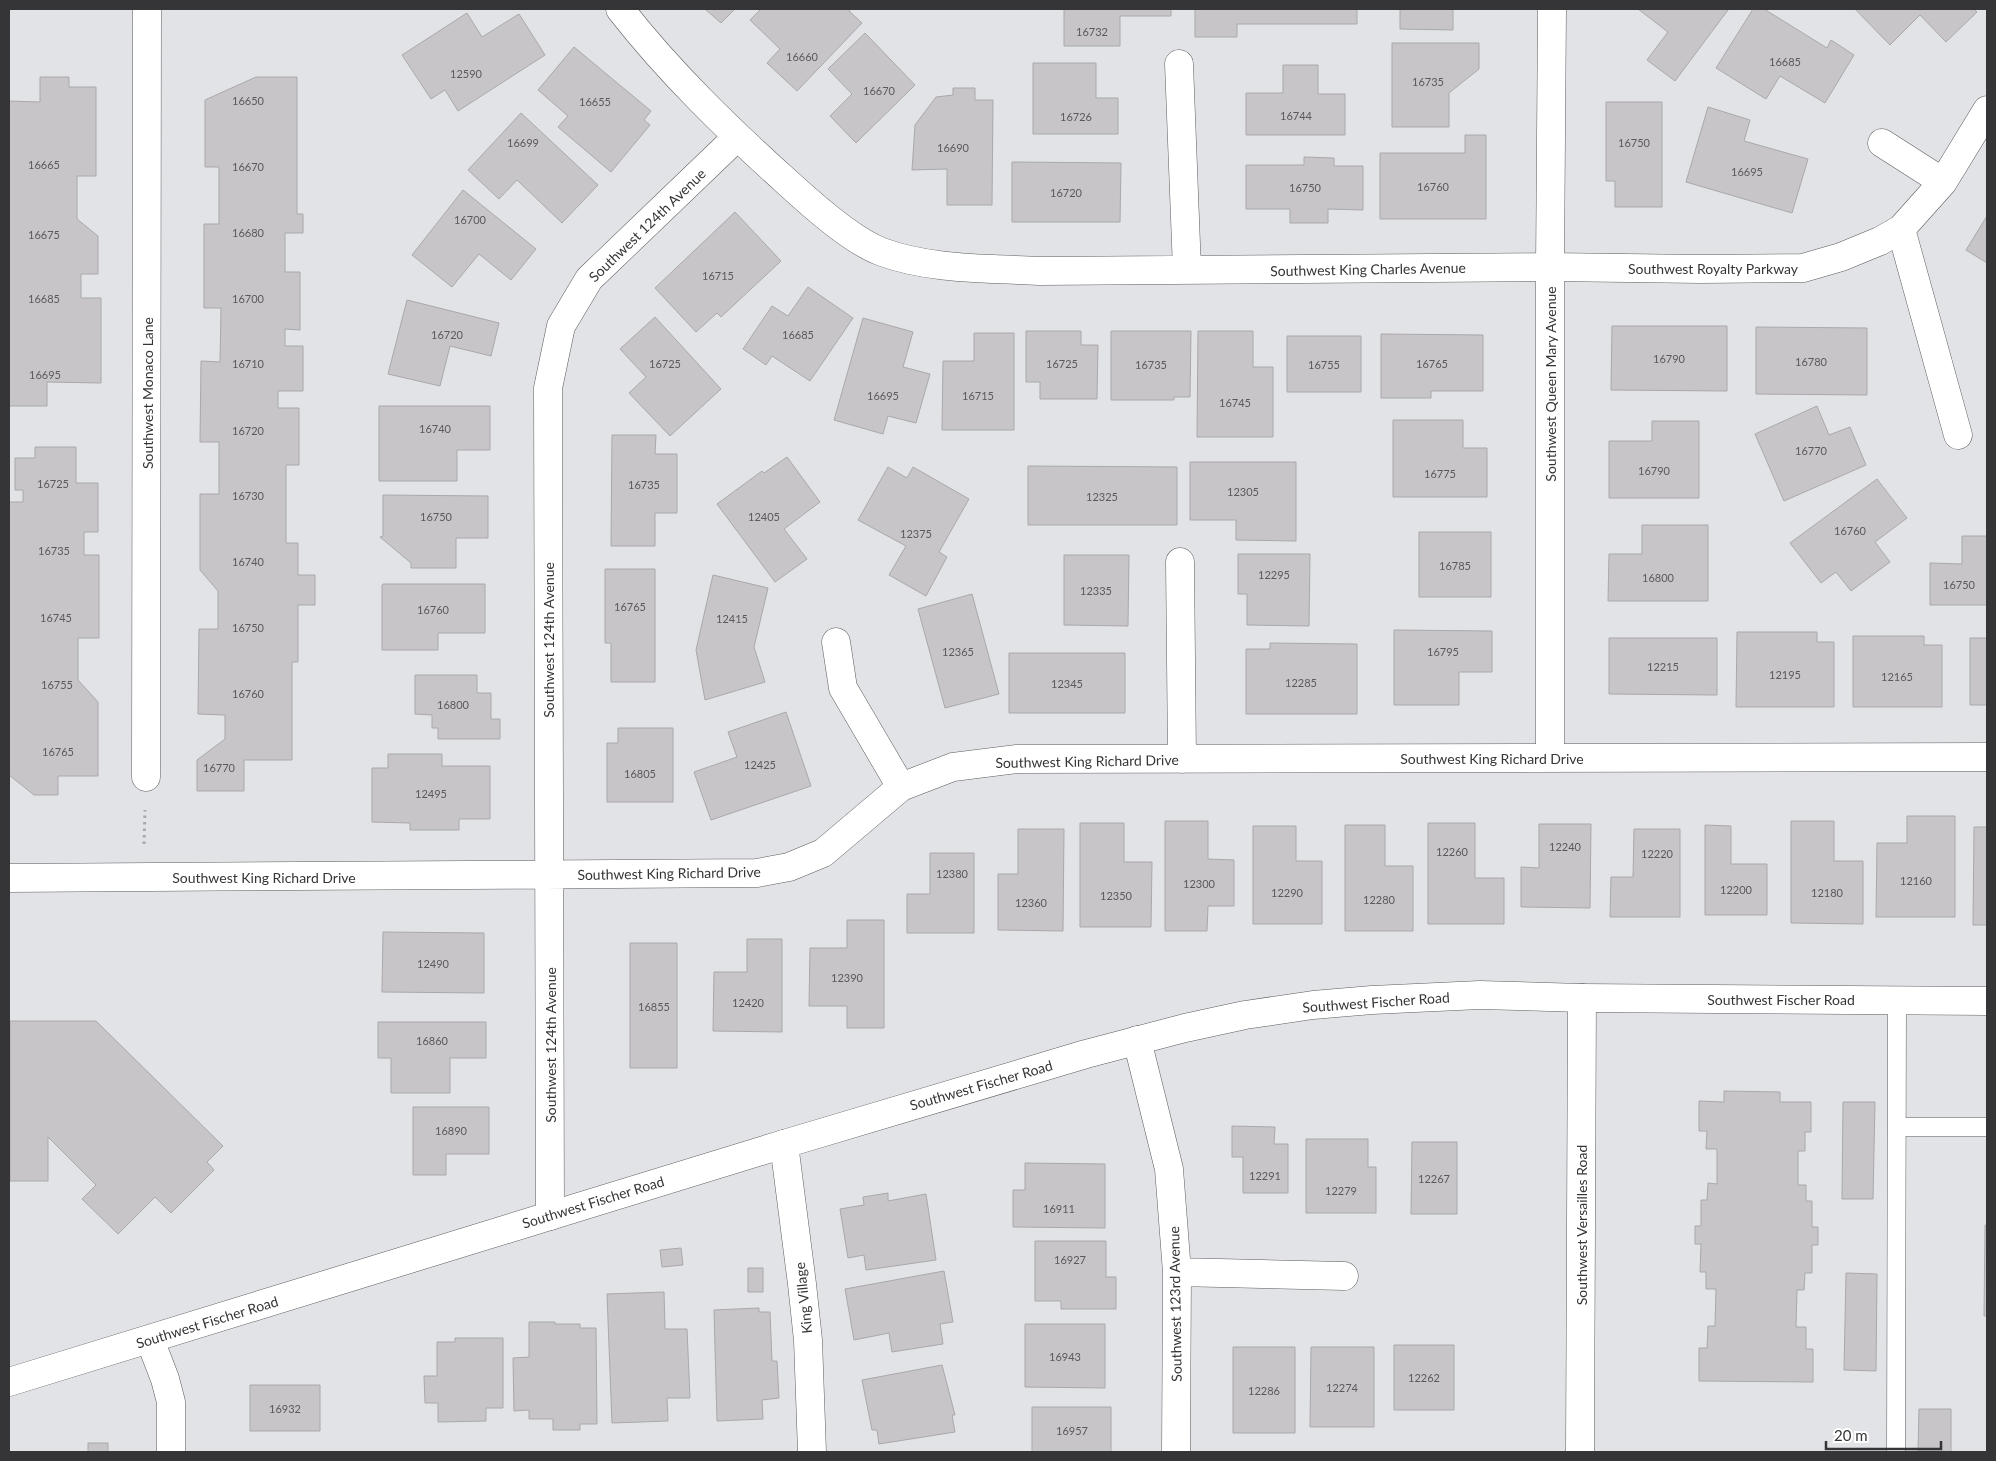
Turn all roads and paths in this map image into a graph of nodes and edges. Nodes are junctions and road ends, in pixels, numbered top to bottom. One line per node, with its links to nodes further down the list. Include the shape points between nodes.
1 (147, 9): 18 (street, Southwest Monaco Lane)
2 (620, 9): 6 (street, Southwest King Charles Avenue)
3 (1552, 9): 10 (street, Southwest Queen Mary Avenue)
4 (1179, 64): 11 (street)
5 (1987, 110): 8 (street, Southwest Royalty Parkway)
6 (737, 138): 11 (street, Southwest King Charles Avenue, via 815,207 851,234 880,251 909,260 1039,272); 20 (street, Southwest 124th Avenue, via 589,278 561,326 548,388)
7 (1882, 143): 8 (street)
8 (1943, 182): 9 (street, Southwest Royalty Parkway)
9 (1901, 229): 10 (street, Southwest Royalty Parkway, via 1841,258 1803,268); 12 (street)
10 (1550, 267): 11 (street, Southwest King Charles Avenue); 16 (street, Southwest Queen Mary Avenue)
11 (1187, 270)
12 (1958, 435)
13 (1180, 562): 17 (street)
14 (836, 642): 19 (street, via 843,688)
15 (1987, 757): 16 (street, Southwest King Richard Drive)
16 (1550, 758): 17 (street, Southwest King Richard Drive)
17 (1182, 759): 19 (street, Southwest King Richard Drive, via 1017,759 954,767)
18 (146, 778): 21 (path)
19 (901, 787): 20 (street, Southwest King Richard Drive, via 823,853 789,867 757,873)
20 (549, 875): 21 (street, Southwest King Richard Drive); 30 (street, Southwest 124th Avenue)
21 (143, 877): 22 (street, Southwest King Richard Drive)
22 (9, 878)
23 (1582, 998): 24 (street, Southwest Fischer Road); 26 (street, Southwest Fischer Road, via 1480,995 1313,1005 1245,1015); 38 (street, Southwest Versailles Road)
24 (1898, 1000): 25 (street, Southwest Fischer Road); 27 (lane)
25 (1987, 1001)
26 (1137, 1040): 29 (street, Southwest Fischer Road); 31 (street, Southwest 123rd Avenue, via 1169,1169)
27 (1898, 1127): 28 (lane); 39 (lane)
28 (1987, 1127)
29 (784, 1144): 30 (street, Southwest Fischer Road); 36 (street, King Village, via 808,1340)
30 (550, 1216): 33 (street, Southwest Fischer Road)
31 (1177, 1272): 32 (street); 37 (street, Southwest 123rd Avenue)
32 (1344, 1276)
33 (150, 1340): 34 (street, Southwest Fischer Road); 35 (street, via 171,1402)
34 (9, 1382)
35 (171, 1452)
36 (812, 1452)
37 (1176, 1452)
38 (1580, 1452)
39 (1896, 1452)

